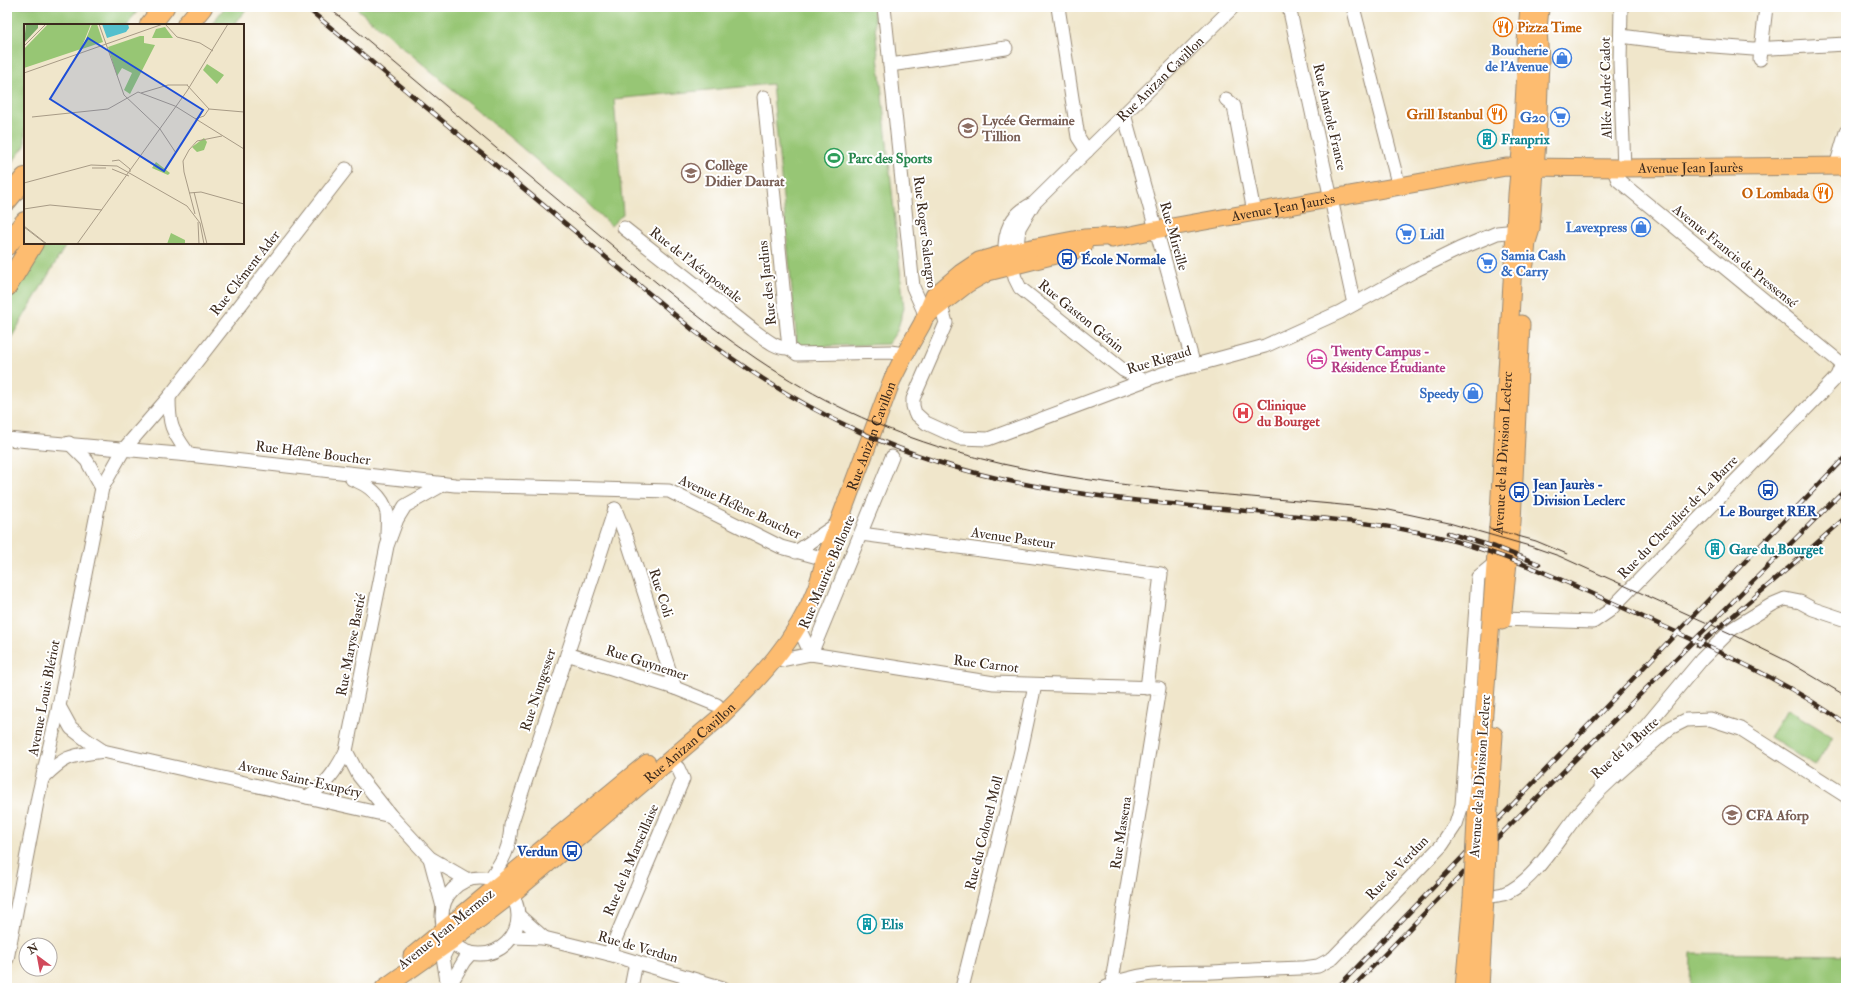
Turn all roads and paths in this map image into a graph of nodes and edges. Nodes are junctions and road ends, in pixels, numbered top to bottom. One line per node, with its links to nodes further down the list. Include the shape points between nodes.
1 (164, 7): 12 (highway)
2 (202, 7): 13 (highway)
3 (884, 7): 18 (street, Rue Roger Salengro)
4 (1058, 7): 23 (street, via 1078,137)
5 (1233, 7): 21 (street, Rue Anizan Cavillon)
6 (1288, 7): 31 (street, Rue Anatole France)
7 (1353, 7): 29 (street)
8 (1529, 7): 25 (main road, Avenue de la Division Leclerc, via 1526,42)
9 (1540, 7): 25 (main road, Avenue de la Division Leclerc, via 1540,60)
10 (1621, 7): 14 (street, Allée André Cadot)
11 (1766, 7): 17 (street)
12 (151, 24)
13 (188, 24)
14 (1621, 36): 17 (street); 26 (street, Allée André Cadot)
15 (1846, 44): 17 (street)
16 (1006, 48): 18 (street)
17 (1760, 54)
18 (890, 64): 44 (street, Rue Roger Salengro, via 913,287)
19 (764, 97): 45 (street, Rue des Jardins)
20 (1226, 99): 33 (street, via 1234,106)
21 (1124, 114): 23 (street, Rue Anizan Cavillon); 36 (street, Rue Mireille)
22 (1846, 132): 24 (street)
23 (1087, 151): 32 (street, Rue Anizan Cavillon)
24 (1841, 166): 26 (main road, Avenue Jean Jaurès)
25 (1527, 167): 26 (main road, Avenue Jean Jaurès); 29 (main road, Avenue Jean Jaurès, via 1493,169); 37 (main road, Avenue de la Division Leclerc); 68 (main road, Avenue de la Division Leclerc, via 1531,229 1527,242 1523,289 1512,524)
26 (1619, 168): 47 (street, Avenue Francis de Pressensé, via 1618,180)
27 (346, 169): 50 (street, Rue Clément Ader)
28 (24, 179): 30 (highway)
29 (1399, 187): 31 (main road, Avenue Jean Jaurès)
30 (8, 197)
31 (1331, 198): 33 (main road, Avenue Jean Jaurès); 42 (street, Rue Anatole France)
32 (1034, 203): 40 (street, Rue Gaston Génin, via 1024,208 1010,223 1006,245)
33 (1254, 212): 36 (main road, Avenue Jean Jaurès)
34 (24, 223): 39 (highway)
35 (624, 228): 45 (street, Rue de l'Aéropostale, via 753,330 774,345)
36 (1155, 230): 40 (main road, Avenue Jean Jaurès, via 1123,236 1068,253); 48 (street, Rue Mireille)
37 (1516, 231): 42 (street, Rue Rigaud, via 1497,233 1459,249); 66 (main road, Avenue de la Division Leclerc)
38 (32, 244): 41 (highway)
39 (7, 245)
40 (1011, 259): 43 (main road, Rue Anizan Cavillon, via 972,281); 44 (main road, Rue Anizan Cavillon, via 979,261 934,296); 49 (street, Rue Gaston Génin, via 1020,288 1123,370)
41 (7, 286)
42 (1354, 304): 48 (street, Rue Rigaud, via 1265,346)
43 (941, 305): 44 (main road, Rue Anizan Cavillon); 49 (street, Rue Rigaud, via 946,323 913,399 913,406 915,413 926,423 959,438 988,439)
44 (926, 316): 46 (main road, Rue Anizan Cavillon)
45 (789, 348): 46 (street, via 797,354)
46 (905, 354): 61 (main road, Rue Anizan Cavillon, via 892,380)
47 (1844, 364): 68 (street, Rue du Chevalier de La Barre, via 1838,376 1609,611 1593,622)
48 (1194, 366): 49 (street, Rue Rigaud)
49 (1142, 380)
50 (169, 397): 53 (street, Rue Clément Ader); 54 (street, via 172,429)
51 (7, 439): 52 (street, Rue Hélène Boucher)
52 (69, 443): 53 (street, Rue Hélène Boucher); 58 (street, via 87,461)
53 (124, 449): 54 (street, Rue Hélène Boucher); 58 (street, Avenue Louis Blériot)
54 (189, 455): 56 (street, Rue Hélène Boucher)
55 (892, 457): 62 (street, Rue Maurice Bellonte)
56 (335, 472): 57 (street, Rue Hélène Boucher); 63 (street, Rue Maryse Bastié, via 365,484 376,494 387,513)
57 (444, 484): 59 (street, Rue Hélène Boucher); 63 (street, Rue Maryse Bastié, via 405,506)
58 (102, 488): 78 (street, Avenue Louis Blériot)
59 (616, 491): 64 (street, Avenue Hélène Boucher, via 669,491)
60 (615, 509): 71 (street, Rue Nungesser); 75 (street, Rue Coli)
61 (840, 522): 64 (street); 65 (main road, Rue Anizan Cavillon)
62 (861, 534): 67 (street, Avenue Pasteur); 72 (street, Rue Maurice Bellonte)
63 (387, 546): 80 (street, Rue Maryse Bastié)
64 (796, 552): 65 (street, Avenue Hélène Boucher)
65 (825, 559): 70 (main road, Rue Anizan Cavillon, via 816,589); 77 (main road, Rue Anizan Cavillon, via 763,657 743,681)
66 (1494, 564): 92 (main road, Avenue de la Division Leclerc, bridge, via 1476,820); 102 (street, Rue de Verdun, via 1478,577 1462,805 1456,824 1442,845 1333,958 1318,966 1175,972 1136,976)
67 (1161, 574): 76 (street, Rue Massena)
68 (1502, 619): 92 (main road, Avenue de la Division Leclerc, bridge, via 1489,808)
69 (1846, 620): 85 (street, via 1800,602 1785,599 1732,629 1702,659 1611,768)
70 (798, 626): 72 (street); 73 (main road, Rue Anizan Cavillon)
71 (567, 654): 75 (street, Rue Guynemer); 87 (street, Rue Nungesser, via 511,825)
72 (811, 654): 73 (street); 74 (street, Rue Carnot, via 994,683)
73 (772, 662): 81 (main road, Rue Anizan Cavillon, via 724,712)
74 (1035, 685): 76 (street, Rue Carnot); 108 (street, Rue du Colonel Moll)
75 (675, 688): 77 (street, Rue Guynemer)
76 (1153, 688): 102 (street, Rue Massena)
77 (717, 705): 89 (main road, Rue Anizan Cavillon)
78 (59, 706): 79 (street, Avenue Saint-Exupéry, via 71,728); 82 (street, Avenue Louis Blériot)
79 (103, 751): 82 (street, Avenue Saint-Exupéry, via 70,756 58,763); 84 (street, Avenue Saint-Exupéry)
80 (346, 751): 84 (street, Rue Maryse Bastié, via 331,777); 86 (street, via 359,776)
81 (668, 761): 91 (main road, Rue Anizan Cavillon); 99 (street, Rue de la Marseillaise, via 678,768 683,778)
82 (44, 777): 100 (street, Avenue Louis Blériot)
83 (1846, 796): 85 (street, Rue de la Butte, via 1741,729 1710,719 1686,720 1670,728)
84 (307, 797): 86 (street, Avenue Saint-Exupéry)
85 (1593, 799): 92 (street, Rue de la Butte, via 1579,813 1554,849 1523,881 1503,894)
86 (391, 816): 88 (street)
87 (510, 842): 89 (street); 91 (street, Rue Nungesser, via 501,863)
88 (430, 858): 90 (street); 93 (street)
89 (524, 865): 91 (main road, Rue Anizan Cavillon)
90 (468, 880): 91 (street, via 479,878); 93 (street, via 457,886)
91 (501, 886): 94 (street, via 517,904); 95 (main road, Avenue Jean Mermoz)
92 (1479, 898): 109 (main road); 110 (main road)
93 (443, 907): 95 (street, via 442,918)
94 (519, 916): 96 (street); 97 (street, Rue de Verdun)
95 (448, 935): 98 (street, via 460,949); 103 (street, via 443,957); 104 (main road, Avenue Jean Mermoz); 105 (main road, Avenue Jean Mermoz)
96 (512, 937): 97 (street, Rue de Verdun); 98 (street, via 494,952)
97 (544, 938): 99 (street, Rue de Verdun)
98 (471, 953): 103 (street)
99 (609, 954): 101 (street, Rue de Verdun)
100 (7, 959)
101 (636, 962): 106 (street); 107 (street, Rue de Verdun)
102 (1110, 985)
103 (448, 987)
104 (371, 988)
105 (384, 988)
106 (631, 988)
107 (723, 988)
108 (962, 988)
109 (1464, 988)
110 (1480, 988)

